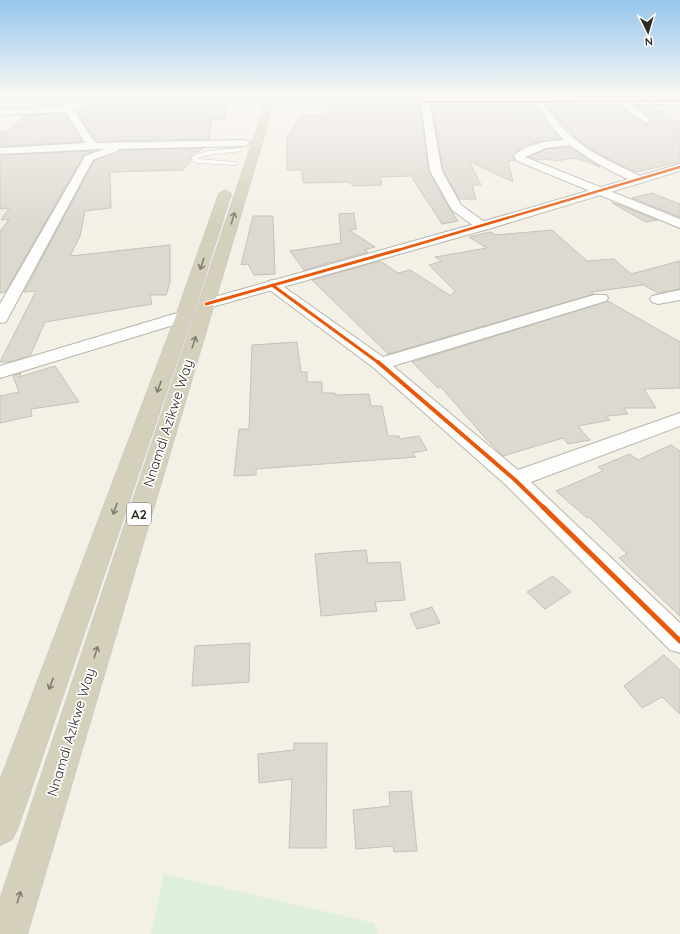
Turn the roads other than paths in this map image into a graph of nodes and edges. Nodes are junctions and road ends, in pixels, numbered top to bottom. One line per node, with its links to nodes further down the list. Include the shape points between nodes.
1 (84, 139): 8 (street)
2 (245, 139): 9 (highway, Nnamdi Azikwe Way / A2)
3 (258, 139): 20 (highway, Nnamdi Azikwe Way / A2, one-way to 3)
4 (431, 139): 15 (street, via 436,171 456,207)
5 (567, 139): 6 (street)
6 (572, 142): 12 (street); 13 (street, via 539,147 519,156 528,163)
7 (0, 151): 8 (street)
8 (90, 152): 9 (street, via 118,147); 10 (street); 22 (street)
9 (240, 152): 9 (lane, via 206,153 195,158 196,161 202,162); 21 (highway, Nnamdi Azikwe Way / A2, one-way to 21)
10 (74, 159)
11 (680, 167): 12 (street)
12 (638, 179): 13 (street)
13 (597, 191): 14 (street); 15 (street)
14 (680, 224)
15 (483, 226): 16 (street)
16 (272, 285): 20 (street); 23 (street)
17 (680, 295): 19 (street)
18 (600, 298): 23 (street)
19 (658, 298)
20 (206, 304): 29 (highway, Nnamdi Azikwe Way / A2, one-way to 20)
21 (184, 316): 24 (street); 28 (highway, Nnamdi Azikwe Way / A2, one-way to 28)
22 (0, 318)
23 (380, 364): 26 (street)
24 (0, 372)
25 (680, 419): 26 (street)
26 (515, 480): 27 (street)
27 (680, 641)
28 (0, 827)
29 (8, 934)

